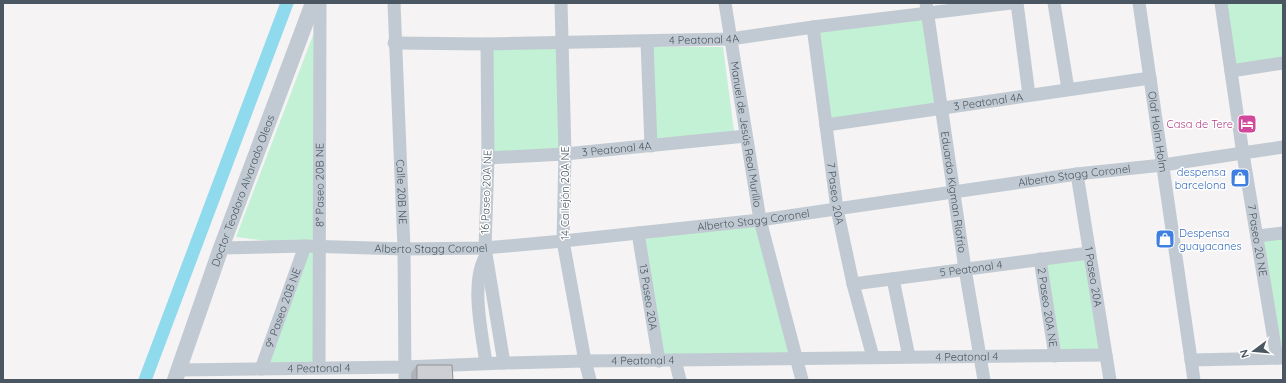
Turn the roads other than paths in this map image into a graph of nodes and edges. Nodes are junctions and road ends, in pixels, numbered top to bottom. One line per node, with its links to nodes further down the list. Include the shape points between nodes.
1 (313, 3): 42 (street, Doctor Teodoro Alvarado Oleas)
2 (320, 3): 41 (street, 8° Paseo 20B NE)
3 (394, 3): 15 (street, Calle 20B NE)
4 (561, 3): 16 (street, 14 Callejón 20A NE)
5 (725, 3): 13 (street, Manuel de Jesús Real Murillo)
6 (1011, 3): 11 (street, 4 Peatonal 4A)
7 (1018, 3): 22 (street)
8 (1054, 3): 21 (street)
9 (1139, 3): 20 (street, Olaf Holm Holm)
10 (1221, 3): 19 (street, 7 Paseo 20 NE)
11 (927, 8): 12 (street, 4 Peatonal 4A); 23 (street, Eduardo Kigman Riofrio)
12 (812, 27): 13 (street, 4 Peatonal 4A); 24 (street, 7 Paseo 20A)
13 (730, 39): 14 (street, 4 Peatonal 4A); 25 (street, Manuel de Jesús Real Murillo)
14 (647, 42): 16 (street, 4 Peatonal 4A); 26 (street)
15 (394, 43): 17 (street, 4 Peatonal 4A); 43 (street, Calle 20B NE)
16 (562, 43): 17 (street, 4 Peatonal 4A); 28 (street, 14 Callejón 20A NE)
17 (487, 44): 30 (street, 16 Paseo 20A NE)
18 (1283, 63): 19 (street)
19 (1232, 71): 29 (street, 7 Paseo 20 NE)
20 (1150, 78): 21 (street, 3 Peatonal 4A); 31 (street, Olaf Holm Holm)
21 (1068, 89): 22 (street, 3 Peatonal 4A)
22 (1029, 95): 23 (street, 3 Peatonal 4A)
23 (942, 109): 24 (street, 3 Peatonal 4A); 33 (street, Eduardo Kigman Riofrio)
24 (826, 125): 34 (street, 7 Paseo 20A)
25 (746, 136): 26 (street, 3 Peatonal 4A); 35 (street, Manuel de Jesús Real Murillo)
26 (650, 146): 28 (street, 3 Peatonal 4A)
27 (1283, 147): 29 (street, Alberto Stagg Coronel)
28 (566, 154): 30 (street, 3 Peatonal 4A); 39 (street, 14 Callejón 20A NE)
29 (1243, 154): 31 (street, Alberto Stagg Coronel); 38 (street, 7 Paseo 20 NE)
30 (488, 158): 44 (street, 16 Paseo 20A NE)
31 (1163, 165): 32 (street, Alberto Stagg Coronel); 58 (street, Olaf Holm Holm)
32 (1077, 174): 33 (street, Alberto Stagg Coronel); 45 (street, 1 Paseo 20A)
33 (954, 192): 34 (street, Alberto Stagg Coronel); 47 (street, Eduardo Kigman Riofrio)
34 (837, 209): 35 (street, Alberto Stagg Coronel); 49 (street, 7 Paseo 20A)
35 (760, 220): 37 (street, Alberto Stagg Coronel); 55 (street, Manuel de Jesús Real Murillo)
36 (1283, 232): 38 (street)
37 (638, 233): 39 (street, Alberto Stagg Coronel); 60 (street, 13 Paseo 20A)
38 (1257, 236): 56 (street, 7 Paseo 20 NE)
39 (563, 241): 44 (street, Alberto Stagg Coronel); 59 (street, 14 Callejón 20A NE)
40 (305, 246): 41 (street, Alberto Stagg Coronel); 42 (street, Alberto Stagg Coronel); 64 (street, 9° Paseo 20B NE)
41 (320, 247): 43 (street, Alberto Stagg Coronel); 63 (street, 8° Paseo 20B NE)
42 (221, 248): 66 (street, Doctor Teodoro Alvarado Oleas)
43 (404, 249): 44 (street, Alberto Stagg Coronel); 65 (street, Calle 20B NE)
44 (485, 251): 61 (street, 16 Paseo 20A NE); 62 (street, via 477,296)
45 (1089, 253): 46 (street, 5 Peatonal 4); 50 (street, 1 Paseo 20A)
46 (1040, 259): 47 (street, 5 Peatonal 4); 51 (street, 2 Paseo 20A NE)
47 (965, 269): 48 (street, 5 Peatonal 4); 54 (street, Eduardo Kigman Riofrio)
48 (893, 279): 49 (street, 5 Peatonal 4); 53 (street)
49 (853, 284): 52 (street, 7 Paseo 20A)
50 (1106, 355): 51 (street, 4 Peatonal 4); 71 (street, 1 Paseo 20A)
51 (1055, 356): 54 (street, 4 Peatonal 4)
52 (873, 357): 53 (street, 4 Peatonal 4); 55 (street, 4 Peatonal 4)
53 (910, 357): 54 (street, 4 Peatonal 4)
54 (981, 357): 70 (street, Eduardo Kigman Riofrio)
55 (797, 358): 57 (street, 4 Peatonal 4); 69 (street, Manuel de Jesús Real Murillo)
56 (1280, 358): 58 (street)
57 (676, 360): 60 (street, 4 Peatonal 4); 68 (street)
58 (1191, 360): 72 (street, Olaf Holm Holm)
59 (585, 361): 60 (street, 4 Peatonal 4); 61 (street, 4 Peatonal 4); 67 (street, 14 Callejón 20A NE)
60 (658, 361)
61 (504, 362): 62 (street, 4 Peatonal 4)
62 (486, 363): 65 (street, 4 Peatonal 4)
63 (319, 368): 64 (street, 4 Peatonal 4); 65 (street, 4 Peatonal 4)
64 (261, 369): 66 (street, 4 Peatonal 4)
65 (405, 374)
66 (177, 375)
67 (590, 380)
68 (680, 380)
69 (802, 380)
70 (984, 380)
71 (1110, 380)
72 (1194, 380)

